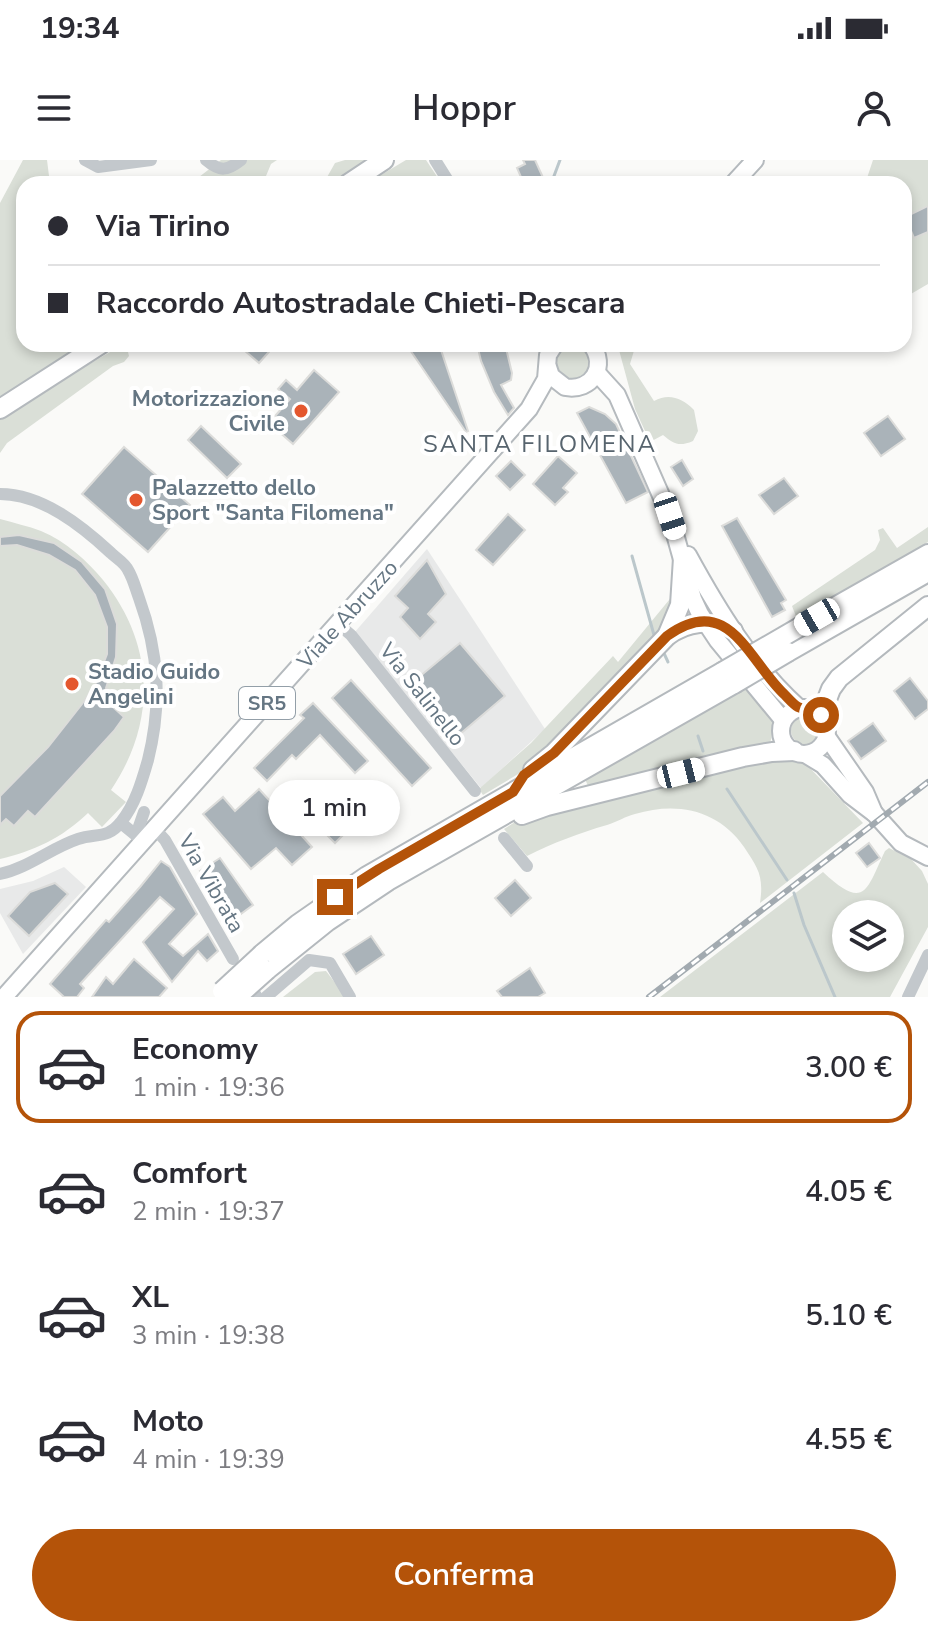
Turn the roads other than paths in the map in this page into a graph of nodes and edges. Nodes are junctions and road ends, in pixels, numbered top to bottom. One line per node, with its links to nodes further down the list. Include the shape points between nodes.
1 (85, 160): 2 (street, via 98,167)
2 (151, 160)
3 (206, 160): 4 (street, via 221,170)
4 (241, 160)
5 (384, 160): 7 (highway)
6 (755, 160): 8 (main road)
7 (360, 176)
8 (740, 176)
9 (89, 352): 15 (highway)
10 (551, 352): 12 (main road, SR5)
11 (595, 352): 13 (main road)
12 (548, 367): 14 (main road); 16 (main road, Viale Abruzzo / SR5)
13 (591, 379): 14 (main road, SR5); 18 (main road, via 622,407)
14 (565, 387): 16 (main road, Viale Abruzzo / SR5)
15 (0, 409)
16 (529, 409): 24 (main road, Viale Abruzzo / SR5)
17 (0, 494): 38 (street, via 57,511 90,533 128,569 138,596 148,624 158,699 156,728 144,775)
18 (675, 532): 20 (main road); 25 (main road)
19 (928, 554): 27 (highway, bridge, via 817,617)
20 (683, 558): 23 (main road); 26 (highway, via 680,605)
21 (928, 572): 27 (highway, bridge, via 788,652)
22 (928, 606): 29 (highway, via 839,678)
23 (705, 622): 25 (highway); 26 (highway); 30 (main road)
24 (338, 624): 33 (street, Via Salinello); 39 (main road, Viale Abruzzo / SR5)
25 (733, 631): 28 (main road)
26 (667, 636): 34 (highway, via 554,753 524,775)
27 (728, 678): 34 (highway); 37 (highway)
28 (799, 708): 29 (main road); 30 (main road)
29 (821, 715): 31 (main road)
30 (783, 720): 32 (main road, via 781,734)
31 (827, 737): 32 (main road, via 819,749); 36 (main road)
32 (799, 753): 36 (main road, via 823,765); 37 (highway, via 743,757)
33 (475, 791)
34 (513, 792): 48 (highway, via 367,876 298,924)
35 (144, 812): 40 (street)
36 (875, 814): 42 (main road, via 901,843)
37 (500, 818): 48 (highway)
38 (121, 823): 40 (street); 45 (street, via 107,834 74,840)
39 (155, 829): 40 (main road, Viale Abruzzo / SR5); 47 (street, Via Vibrata)
40 (139, 838): 50 (main road, Viale Abruzzo / SR5)
41 (504, 838): 43 (street)
42 (922, 855): 44 (main road)
43 (527, 866)
44 (928, 867)
45 (0, 874)
46 (928, 955): 52 (street)
47 (233, 959)
48 (265, 962): 49 (highway, bridge)
49 (242, 995): 51 (street, via 309,960 330,963)
50 (4, 997)
51 (350, 997)
52 (908, 997)

